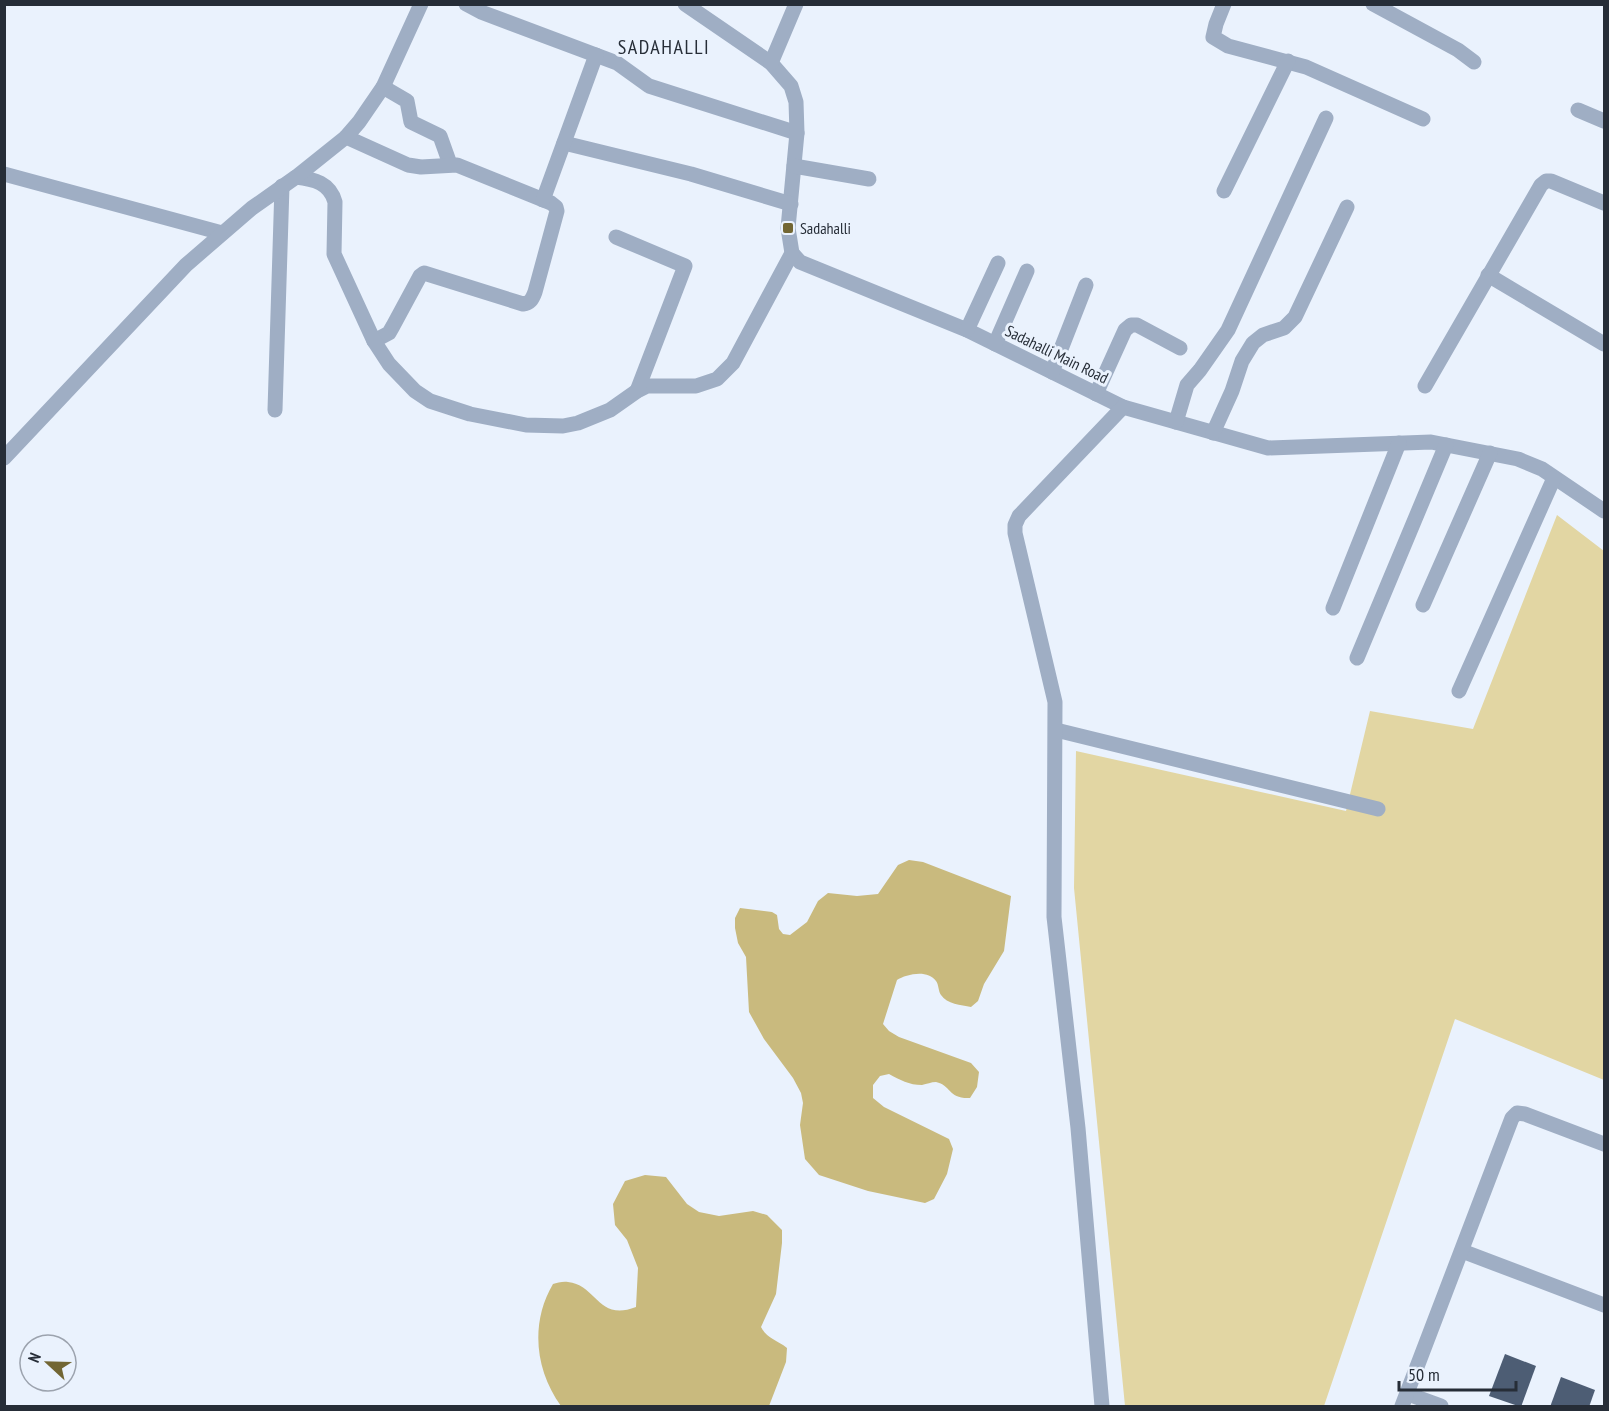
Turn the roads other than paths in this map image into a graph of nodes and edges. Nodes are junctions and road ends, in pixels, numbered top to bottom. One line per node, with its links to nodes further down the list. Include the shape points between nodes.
1 (421, 4): 11 (street)
2 (466, 4): 7 (street)
3 (685, 4): 10 (street)
4 (796, 4): 10 (street)
5 (1224, 4): 8 (street, via 1214,37 1228,46)
6 (1373, 4): 9 (street)
7 (596, 55): 16 (street, via 617,63 650,86); 18 (street)
8 (1288, 61): 14 (street); 25 (street)
9 (1474, 62)
10 (771, 63): 16 (street, via 786,78 794,94)
11 (383, 87): 17 (street); 19 (street, via 407,101 411,122 440,136)
12 (1578, 110): 15 (street)
13 (1326, 118): 48 (street, via 1227,330 1187,384)
14 (1423, 119)
15 (1605, 121)
16 (797, 133): 20 (street)
17 (346, 137): 19 (street, via 408,165); 22 (street)
18 (564, 143): 26 (street); 28 (street, via 691,174)
19 (450, 164): 26 (street)
20 (794, 166): 23 (street); 28 (street)
21 (4, 174): 30 (street)
22 (296, 177): 24 (street); 38 (street, via 311,178 333,194 334,254)
23 (869, 179)
24 (282, 186): 30 (street); 47 (street)
25 (1224, 191)
26 (543, 200): 38 (street, via 554,205 557,212 532,300 523,304 424,273 389,333)
27 (1605, 203): 35 (street, via 1545,181)
28 (791, 204): 32 (street, via 788,228)
29 (1347, 207): 49 (street, via 1295,317 1284,328 1253,343 1242,361)
30 (222, 233): 53 (street, via 186,265)
31 (616, 237): 44 (street, via 685,266)
32 (792, 252): 37 (street, Sadahalli Main Road, via 811,268); 44 (street, via 733,363 717,379 696,386 653,385)
33 (998, 263): 37 (street)
34 (1027, 271): 39 (street)
35 (1488, 275): 40 (street); 43 (street)
36 (1086, 285): 42 (street)
37 (967, 330): 39 (street, Sadahalli Main Road)
38 (374, 341): 44 (street, via 389,364 424,398 496,420 570,425 610,410)
39 (995, 344): 42 (street, Sadahalli Main Road)
40 (1605, 344)
41 (1180, 348): 45 (street, via 1131,325 1125,330)
42 (1052, 372): 45 (street, Sadahalli Main Road)
43 (1425, 386)
44 (637, 391)
45 (1096, 394): 46 (street, Sadahalli Main Road)
46 (1123, 407): 48 (street, Sadahalli Main Road); 60 (street, via 1015,525 1055,702)
47 (274, 410)
48 (1176, 422): 49 (street, Sadahalli Main Road)
49 (1213, 433): 50 (street, Sadahalli Main Road, via 1268,448)
50 (1399, 443): 51 (street, Sadahalli Main Road); 57 (street)
51 (1446, 445): 52 (street, Sadahalli Main Road); 58 (street)
52 (1490, 453): 54 (street, Sadahalli Main Road, via 1529,463); 56 (street)
53 (4, 458)
54 (1554, 478): 55 (street, Sadahalli Main Road); 59 (street)
55 (1605, 511)
56 (1423, 605)
57 (1333, 608)
58 (1357, 658)
59 (1459, 691)
60 (1056, 730): 61 (street); 66 (street, via 1054,917 1078,1128)
61 (1378, 809)
62 (1605, 1144): 63 (street, via 1525,1114 1514,1115)
63 (1462, 1251): 64 (street); 65 (street)
64 (1605, 1305)
65 (1405, 1400): 67 (street)
66 (1102, 1407)
67 (1441, 1407)

